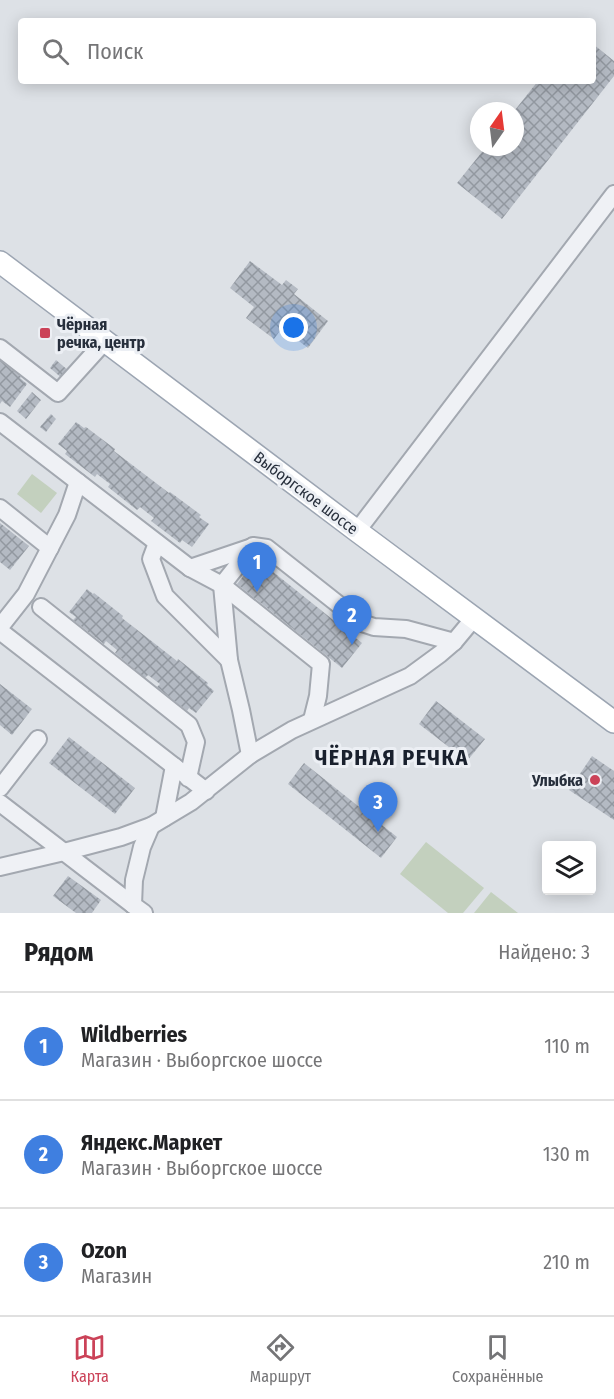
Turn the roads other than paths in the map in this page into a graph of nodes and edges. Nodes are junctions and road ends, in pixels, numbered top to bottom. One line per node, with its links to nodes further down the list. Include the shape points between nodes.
1 (614, 195): 8 (street)
2 (0, 262): 3 (main road, Выборгское шоссе)
3 (105, 341): 4 (street, via 58,393); 8 (main road, Выборгское шоссе)
4 (0, 348)
5 (0, 422): 6 (street)
6 (78, 482): 9 (street); 11 (street)
7 (0, 508): 11 (street)
8 (357, 531): 15 (main road, Выборгское шоссе)
9 (157, 543): 12 (street); 18 (street, via 151,559 165,596)
10 (253, 546): 12 (street); 13 (street); 17 (street, via 267,548 362,623 406,629)
11 (50, 548): 16 (street, via 26,594)
12 (190, 568): 13 (street)
13 (222, 585): 18 (street); 19 (street, via 321,664)
14 (41, 607): 24 (street, via 189,725 196,742)
15 (474, 618): 17 (street); 20 (main road, Выборгское шоссе)
16 (0, 629): 23 (street)
17 (454, 642): 19 (street, via 410,676)
18 (229, 660): 22 (street)
19 (312, 720): 22 (street)
20 (614, 722)
21 (38, 739): 25 (street)
22 (250, 755): 26 (street)
23 (174, 766): 24 (street); 28 (street)
24 (188, 778): 26 (street)
25 (0, 788)
26 (206, 791): 28 (street)
27 (2, 808): 29 (street)
28 (157, 822): 29 (street, via 121,837); 31 (street, via 142,848 134,880)
29 (64, 852): 30 (street); 31 (street)
30 (0, 867)
31 (138, 910)

